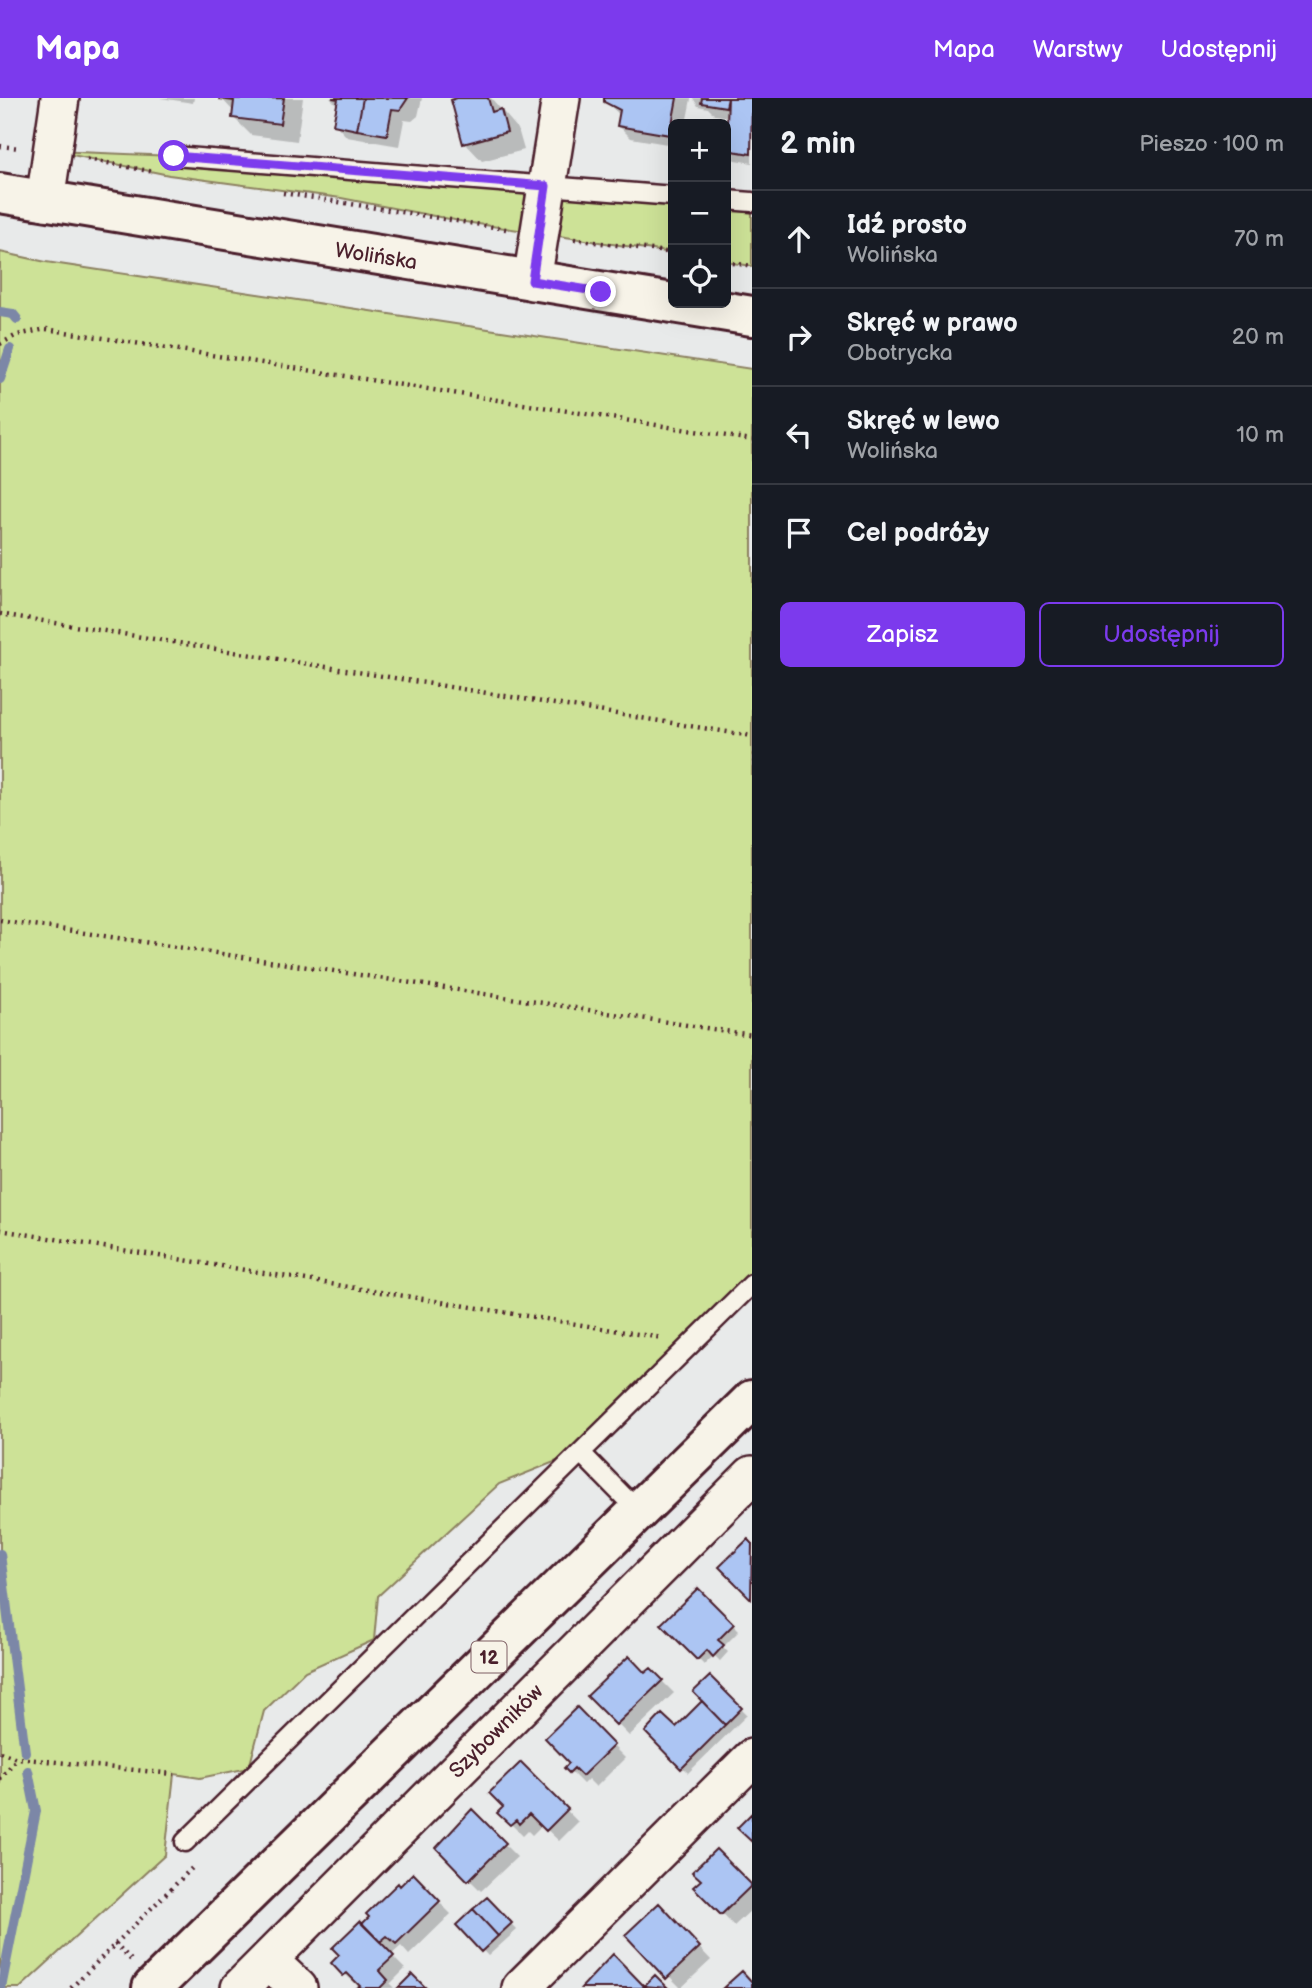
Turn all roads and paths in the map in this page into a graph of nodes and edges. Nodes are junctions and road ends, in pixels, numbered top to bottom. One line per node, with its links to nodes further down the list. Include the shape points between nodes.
1 (60, 98): 4 (street)
2 (561, 98): 7 (street)
3 (0, 146): 4 (path)
4 (52, 150): 6 (path); 12 (street)
5 (174, 156): 7 (lane)
6 (156, 173)
7 (546, 186): 10 (lane); 14 (street)
8 (274, 192): 14 (path)
9 (0, 193): 12 (main road, Wolińska)
10 (668, 196)
11 (731, 200): 13 (lane)
12 (45, 201): 18 (main road, Wolińska)
13 (752, 202)
14 (538, 234): 15 (path); 18 (street)
15 (668, 252)
16 (731, 263): 17 (path)
17 (752, 266)
18 (532, 281): 19 (main road, Wolińska)
19 (752, 316)
20 (0, 344): 21 (path, via 46,329)
21 (752, 440)
22 (0, 614): 23 (path)
23 (752, 736)
24 (0, 920): 25 (path)
25 (752, 1035)
26 (0, 1230): 28 (path)
27 (752, 1284): 30 (lane)
28 (674, 1340)
29 (752, 1400): 32 (main road, 12)
30 (581, 1453): 32 (lane); 38 (lane)
31 (752, 1475): 40 (street, Szybowników)
32 (638, 1511): 42 (main road, 12)
33 (0, 1752): 34 (path)
34 (17, 1758): 36 (path); 37 (path)
35 (752, 1758): 45 (street)
36 (174, 1774)
37 (0, 1779)
38 (185, 1842)
39 (115, 1943): 41 (path)
40 (268, 1959): 43 (street, Szybowników); 44 (street)
41 (71, 1988)
42 (152, 1988)
43 (240, 1988)
44 (298, 1988)
45 (521, 1988)

